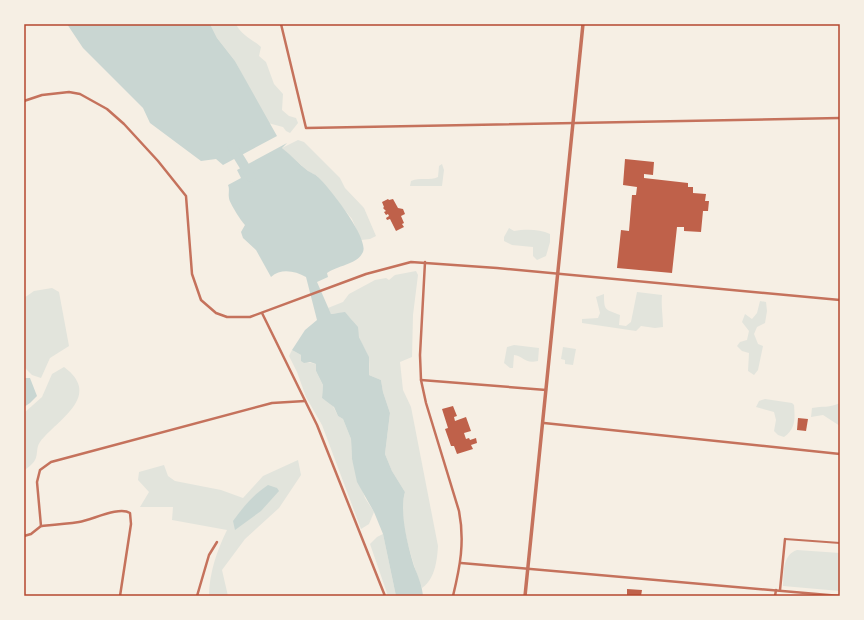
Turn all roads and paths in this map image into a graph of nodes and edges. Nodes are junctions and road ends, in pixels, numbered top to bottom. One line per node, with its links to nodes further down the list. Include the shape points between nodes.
1 (280, 24): 5 (street, via 306,128)
2 (583, 24): 5 (street)
3 (24, 101): 9 (street, via 42,95 68,92 80,94 124,124 182,188 186,196 189,257 201,300 208,308 227,317 237,319)
4 (840, 118): 5 (street)
5 (572, 124): 7 (street)
6 (426, 262): 7 (street); 9 (street, via 393,266); 10 (street, via 420,355)
7 (556, 274): 8 (street); 11 (street)
8 (840, 300)
9 (262, 313): 12 (street)
10 (421, 380): 11 (street); 20 (street, via 460,511 463,544)
11 (546, 390): 13 (street)
12 (305, 401): 15 (street, via 272,403 51,462 40,470 37,482); 27 (street)
13 (544, 423): 14 (street); 21 (street)
14 (840, 454)
15 (41, 526): 16 (street); 25 (street, via 80,522 118,512 130,514 131,524)
16 (24, 536)
17 (785, 538): 19 (street); 23 (street)
18 (217, 542): 26 (street, via 209,555)
19 (840, 543)
20 (461, 563): 21 (street); 28 (street)
21 (528, 569): 22 (street); 29 (street)
22 (776, 590): 23 (street); 30 (street)
23 (780, 590): 24 (street)
24 (819, 595): 31 (street)
25 (120, 596)
26 (197, 596)
27 (385, 596)
28 (452, 596)
29 (525, 596)
30 (775, 596)
31 (840, 596)

